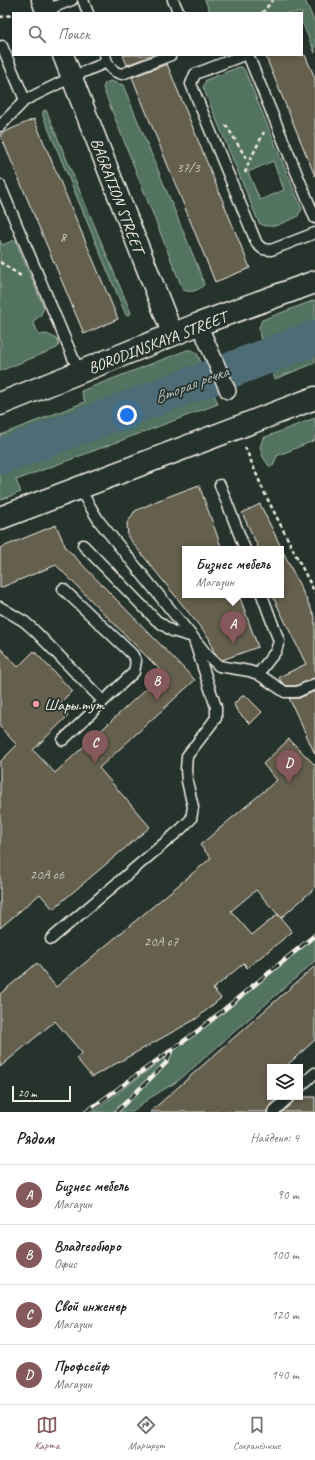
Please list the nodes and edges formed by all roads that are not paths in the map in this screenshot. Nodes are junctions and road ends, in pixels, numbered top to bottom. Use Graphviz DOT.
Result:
graph roads {
  1 [pos="72,0"];
  2 [pos="83,0"];
  3 [pos="174,0"];
  4 [pos="45,8"];
  5 [pos="88,12"];
  6 [pos="179,12"];
  7 [pos="2,46"];
  8 [pos="63,56"];
  9 [pos="168,56"];
  10 [pos="241,56"];
  11 [pos="248,56"];
  12 [pos="106,58"];
  13 [pos="72,77"];
  14 [pos="25,100"];
  15 [pos="0,126"];
  16 [pos="0,184"];
  17 [pos="315,218"];
  18 [pos="315,233"];
  19 [pos="315,282"];
  20 [pos="200,324"];
  21 [pos="173,335"];
  22 [pos="79,372"];
  23 [pos="228,391"];
  24 [pos="315,398"];
  25 [pos="0,404"];
  26 [pos="220,485"];
  27 [pos="79,488"];
  28 [pos="0,518"];
  29 [pos="83,545"];
  30 [pos="244,546"];
  31 [pos="63,589"];
  32 [pos="263,598"];
  33 [pos="0,607"];
  34 [pos="193,637"];
  35 [pos="258,674"];
  36 [pos="315,684"];
  37 [pos="103,702"];
  38 [pos="63,740"];
  39 [pos="50,939"];
  40 [pos="315,1073"];
  41 [pos="303,1084"];
  42 [pos="286,1100"];
  43 [pos="273,1112"];
  1 -- 4 [label="lane"];
  2 -- 5 [label="lane"];
  3 -- 6 [label="lane"];
  7 -- 14 [label="lane"];
  8 -- 13 [label="street, BAGRATION STREET"];
  9 -- 12 [label="lane"];
  10 -- 18 [label="lane"];
  11 -- 17 [label="lane"];
  12 -- 13 [label="lane"];
  13 -- 14 [label="lane"];
  13 -- 21 [label="street, BAGRATION STREET"];
  14 -- 15 [label="lane"];
  16 -- 22 [label="lane"];
  19 -- 20 [label="main road, BORODINSKAYA STREET"];
  20 -- 21 [label="main road, BORODINSKAYA STREET"];
  20 -- 23 [label="street"];
  21 -- 22 [label="main road, BORODINSKAYA STREET"];
  22 -- 25 [label="main road, BORODINSKAYA STREET"];
  24 -- 27 [label="main road"];
  26 -- 30 [label="lane"];
  27 -- 28 [label="main road"];
  27 -- 34 [label="lane"];
  29 -- 34 [label="lane"];
  31 -- 37 [label="lane"];
  32 -- 35 [label="lane"];
  33 -- 37 [label="lane"];
  34 -- 35 [label="lane"];
  34 -- 39 [label="lane"];
  35 -- 36 [label="lane"];
  37 -- 38 [label="lane"];
  40 -- 41 [label="lane"];
  42 -- 43 [label="lane"];
}
